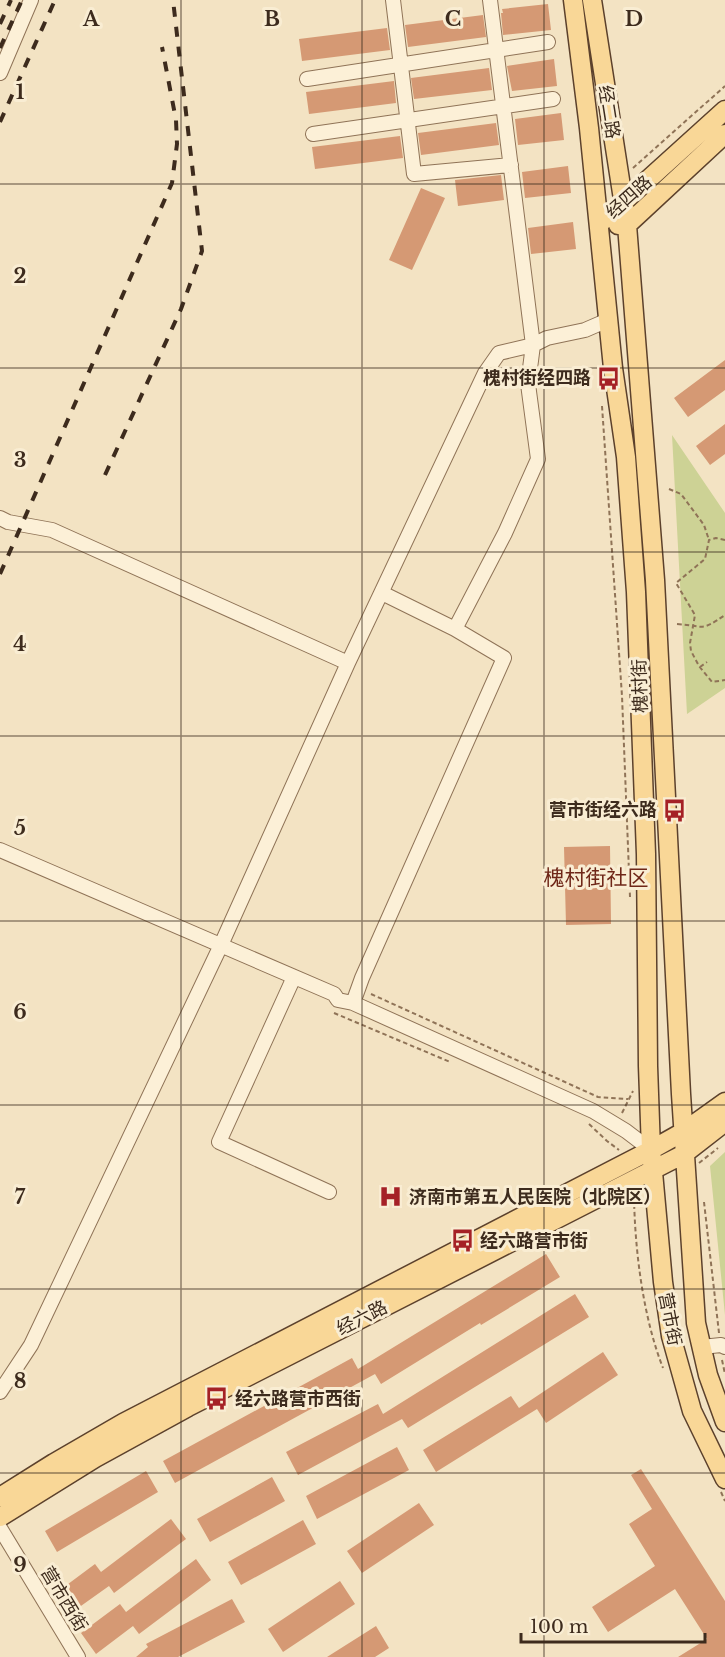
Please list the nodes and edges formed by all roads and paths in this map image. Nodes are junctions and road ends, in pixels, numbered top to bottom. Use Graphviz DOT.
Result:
graph roads {
  1 [pos="31,0"];
  2 [pos="393,0"];
  3 [pos="490,0"];
  4 [pos="573,0"];
  5 [pos="592,0"];
  6 [pos="548,42"];
  7 [pos="496,50"];
  8 [pos="401,64"];
  9 [pos="0,73"];
  10 [pos="307,79"];
  11 [pos="725,86"];
  12 [pos="553,99"];
  13 [pos="504,107"];
  14 [pos="725,110"];
  15 [pos="408,120"];
  16 [pos="313,134"];
  17 [pos="725,134"];
  18 [pos="511,165"];
  19 [pos="620,181"];
  20 [pos="624,202"];
  21 [pos="598,225"];
  22 [pos="627,225"];
  23 [pos="608,320"];
  24 [pos="533,345"];
  25 [pos="602,400"];
  26 [pos="669,489"];
  27 [pos="0,518"];
  28 [pos="709,540"];
  29 [pos="725,540"];
  30 [pos="382,593"];
  31 [pos="725,615"];
  32 [pos="677,624"];
  33 [pos="692,626"];
  34 [pos="455,629"];
  35 [pos="707,662"];
  36 [pos="348,663"];
  37 [pos="700,667"];
  38 [pos="725,680"];
  39 [pos="0,850"];
  40 [pos="630,897"];
  41 [pos="221,945"];
  42 [pos="294,977"];
  43 [pos="359,988"];
  44 [pos="353,1003"];
  45 [pos="333,1013"];
  46 [pos="454,1064"];
  47 [pos="642,1091"];
  48 [pos="629,1099"];
  49 [pos="725,1102"];
  50 [pos="725,1122"];
  51 [pos="589,1124"];
  52 [pos="616,1125"];
  53 [pos="683,1132"];
  54 [pos="651,1150"];
  55 [pos="684,1154"];
  56 [pos="621,1157"];
  57 [pos="653,1171"];
  58 [pos="634,1180"];
  59 [pos="329,1192"];
  60 [pos="702,1347"];
  61 [pos="725,1347"];
  62 [pos="666,1376"];
  63 [pos="0,1392"];
  64 [pos="725,1422"];
  65 [pos="722,1485"];
  66 [pos="0,1497"];
  67 [pos="725,1501"];
  68 [pos="0,1517"];
  69 [pos="0,1528"];
  70 [pos="78,1657"];
  1 -- 9 [label="street"];
  2 -- 8 [label="street"];
  3 -- 7 [label="street"];
  4 -- 21 [label="main road, 经二路"];
  5 -- 19 [label="main road, 经二路"];
  6 -- 7 [label="street"];
  7 -- 8 [label="street"];
  7 -- 13 [label="street"];
  8 -- 10 [label="street"];
  8 -- 15 [label="street"];
  11 -- 19 [label="path"];
  12 -- 13 [label="street"];
  13 -- 15 [label="street"];
  13 -- 18 [label="street"];
  14 -- 20 [label="main road, 经四路"];
  15 -- 16 [label="street"];
  15 -- 18 [label="street"];
  17 -- 22 [label="main road, 经四路"];
  18 -- 24 [label="street"];
  19 -- 20 [label="main road, 经二路"];
  20 -- 21 [label="main road, 经四路"];
  20 -- 22 [label="main road, 经二路"];
  21 -- 22 [label="main road, 经四路"];
  21 -- 23 [label="main road, 槐村街"];
  22 -- 53 [label="main road, 槐村街"];
  23 -- 24 [label="street"];
  23 -- 47 [label="main road, 槐村街"];
  24 -- 30 [label="street"];
  24 -- 34 [label="street"];
  25 -- 40 [label="path"];
  26 -- 28 [label="path"];
  27 -- 36 [label="street"];
  28 -- 29 [label="path"];
  28 -- 33 [label="path"];
  30 -- 34 [label="street"];
  30 -- 36 [label="street"];
  31 -- 33 [label="path"];
  32 -- 33 [label="path"];
  33 -- 37 [label="path"];
  34 -- 43 [label="street"];
  35 -- 37 [label="path"];
  36 -- 41 [label="street"];
  37 -- 38 [label="path"];
  39 -- 41 [label="street"];
  41 -- 42 [label="street"];
  41 -- 63 [label="street"];
  42 -- 44 [label="street"];
  42 -- 59 [label="street"];
  43 -- 44 [label="street"];
  43 -- 48 [label="path"];
  44 -- 52 [label="street"];
  45 -- 46 [label="path"];
  47 -- 48 [label="path"];
  47 -- 48 [label="path"];
  47 -- 54 [label="main road, 槐村街"];
  48 -- 52 [label="path"];
  49 -- 53 [label="main road, 经六路"];
  50 -- 55 [label="main road, 经六路"];
  51 -- 56 [label="path"];
  52 -- 54 [label="street"];
  52 -- 56 [label="path"];
  53 -- 54 [label="main road, 经六路"];
  53 -- 55 [label="main road, 营市街"];
  54 -- 56 [label="main road, 经六路"];
  54 -- 57 [label="main road, 营市街"];
  55 -- 57 [label="main road, 经六路"];
  55 -- 60 [label="main road, 营市街"];
  56 -- 66 [label="main road, 经六路"];
  57 -- 58 [label="main road, 经六路"];
  57 -- 65 [label="main road, 营市街"];
  58 -- 62 [label="path"];
  58 -- 68 [label="main road, 经六路"];
  60 -- 61 [label="street"];
  60 -- 64 [label="main road, 营市街"];
  65 -- 67 [label="path"];
  69 -- 70 [label="street, 营市西街"];
}
